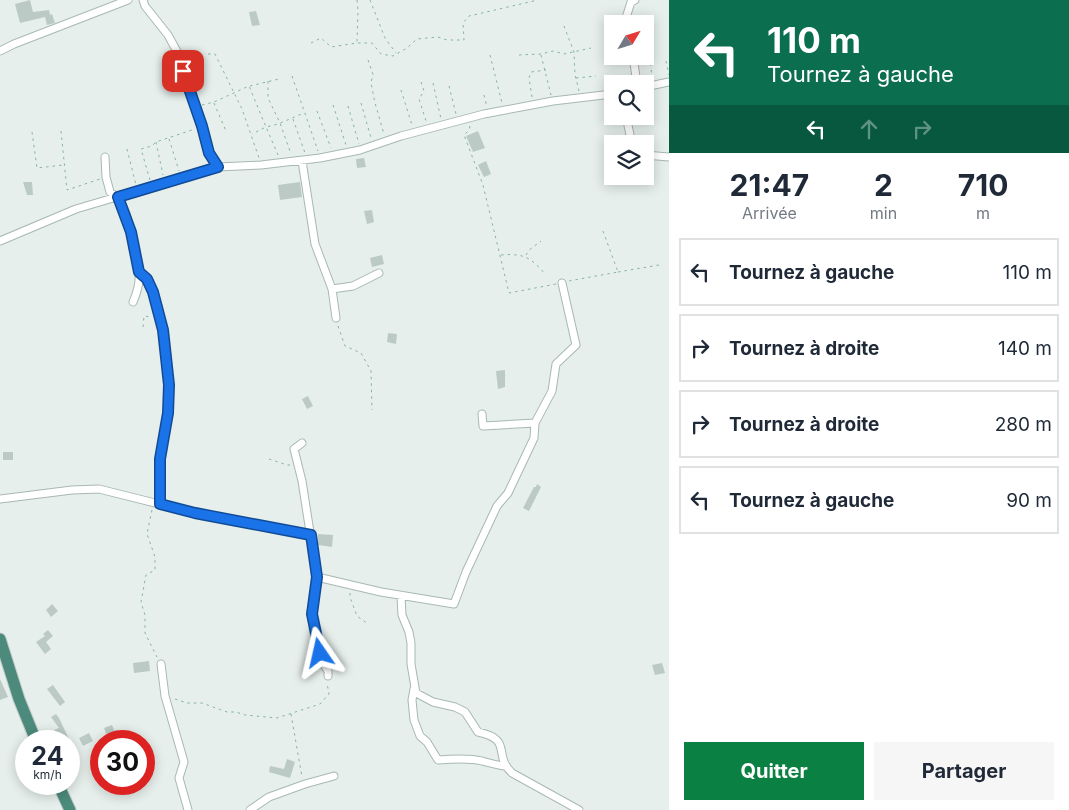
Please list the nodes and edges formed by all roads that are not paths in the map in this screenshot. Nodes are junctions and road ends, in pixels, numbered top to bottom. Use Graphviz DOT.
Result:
graph roads {
  1 [pos="128,0"];
  2 [pos="144,0"];
  3 [pos="632,1"];
  4 [pos="627,15"];
  5 [pos="0,51"];
  6 [pos="669,82"];
  7 [pos="654,86"];
  8 [pos="604,95"];
  9 [pos="654,156"];
  10 [pos="105,157"];
  11 [pos="669,157"];
  12 [pos="305,161"];
  13 [pos="218,167"];
  14 [pos="118,197"];
  15 [pos="0,242"];
  16 [pos="139,272"];
  17 [pos="378,273"];
  18 [pos="562,283"];
  19 [pos="332,289"];
  20 [pos="133,302"];
  21 [pos="336,318"];
  22 [pos="482,414"];
  23 [pos="535,422"];
  24 [pos="302,443"];
  25 [pos="0,499"];
  26 [pos="157,503"];
  27 [pos="311,535"];
  28 [pos="317,577"];
  29 [pos="401,596"];
  30 [pos="1,643"];
  31 [pos="161,664"];
  32 [pos="328,676"];
  33 [pos="414,690"];
  34 [pos="31,730"];
  35 [pos="505,766"];
  36 [pos="334,776"];
  37 [pos="63,795"];
  38 [pos="70,810"];
  39 [pos="188,810"];
  40 [pos="250,810"];
  41 [pos="579,810"];
  1 -- 5 [label="street"];
  2 -- 13 [label="street"];
  3 -- 4 [label="street"];
  6 -- 7 [label="street"];
  8 -- 12 [label="street"];
  9 -- 11 [label="street"];
  10 -- 14 [label="street"];
  12 -- 13 [label="street"];
  12 -- 19 [label="street"];
  13 -- 14 [label="street"];
  14 -- 15 [label="street"];
  14 -- 16 [label="street"];
  16 -- 20 [label="street"];
  16 -- 26 [label="street"];
  17 -- 19 [label="street"];
  18 -- 23 [label="street"];
  19 -- 21 [label="street"];
  22 -- 23 [label="street"];
  23 -- 29 [label="street"];
  24 -- 27 [label="street"];
  25 -- 26 [label="street"];
  26 -- 27 [label="street"];
  27 -- 28 [label="street"];
  28 -- 29 [label="street"];
  28 -- 32 [label="street"];
  29 -- 33 [label="street"];
  30 -- 34 [label="highway"];
  31 -- 39 [label="street"];
  33 -- 35 [label="street"];
  33 -- 35 [label="street"];
  35 -- 41 [label="street"];
  36 -- 40 [label="street"];
  37 -- 38 [label="highway"];
}
